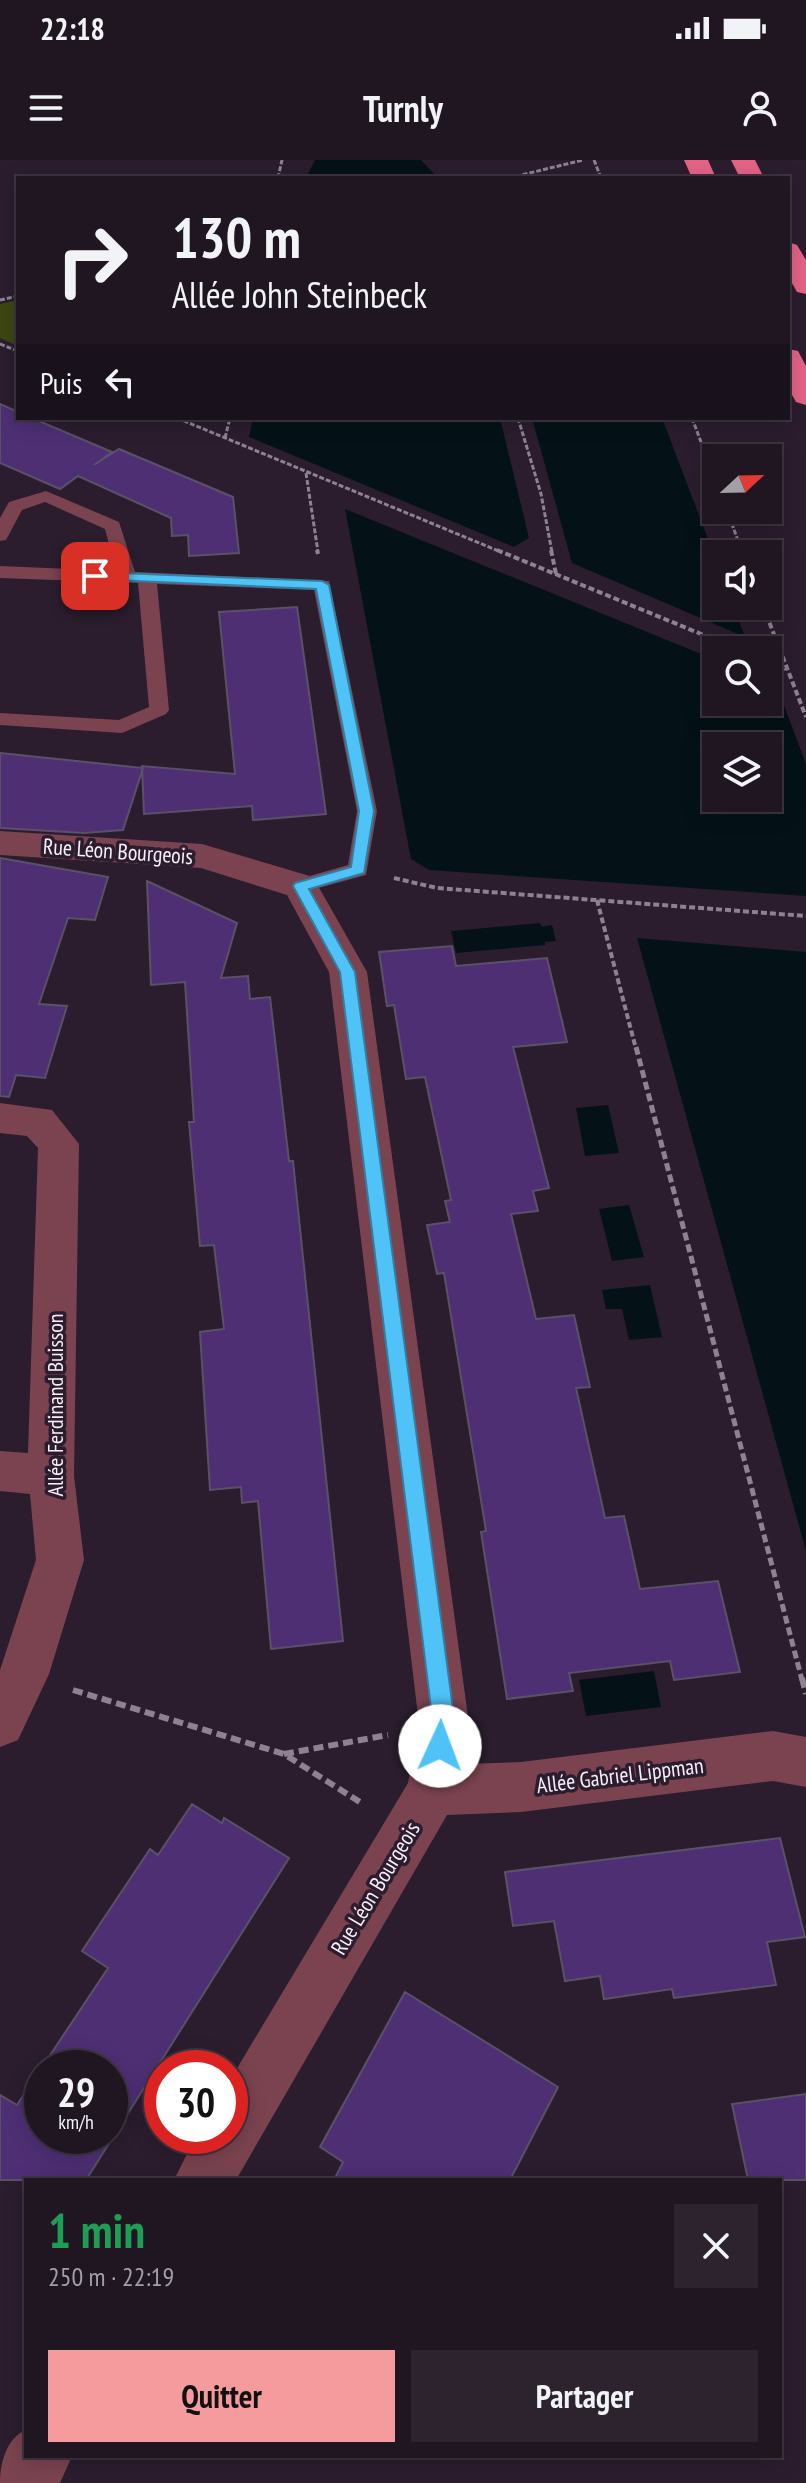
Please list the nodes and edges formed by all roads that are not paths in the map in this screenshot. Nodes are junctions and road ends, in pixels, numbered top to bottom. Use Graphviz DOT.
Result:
graph roads {
  1 [pos="790,254"];
  2 [pos="806,286"];
  3 [pos="790,361"];
  4 [pos="806,396"];
  5 [pos="0,536"];
  6 [pos="0,572"];
  7 [pos="137,578"];
  8 [pos="0,719"];
  9 [pos="0,843"];
  10 [pos="300,886"];
  11 [pos="0,1118"];
  12 [pos="0,1471"];
  13 [pos="51,1476"];
  14 [pos="0,1723"];
  15 [pos="806,1762"];
  16 [pos="420,1812"];
  17 [pos="248,2104"];
  18 [pos="219,2154"];
  19 [pos="204,2178"];
  20 [pos="39,2458"];
  21 [pos="24,2483"];
  1 -- 2 [label="highway"];
  3 -- 4 [label="highway"];
  5 -- 7 [label="lane"];
  6 -- 7 [label="lane"];
  7 -- 8 [label="lane"];
  7 -- 10 [label="lane"];
  9 -- 10 [label="street, Rue Léon Bourgeois"];
  10 -- 16 [label="street, Rue Léon Bourgeois"];
  11 -- 13 [label="street, Allée Ferdinand Buisson"];
  12 -- 13 [label="street"];
  13 -- 14 [label="street, Allée Ferdinand Buisson"];
  15 -- 16 [label="street, Allée Gabriel Lippman"];
  16 -- 17 [label="street, Rue Léon Bourgeois"];
  18 -- 19 [label="street, Rue Léon Bourgeois"];
  20 -- 21 [label="street"];
}
